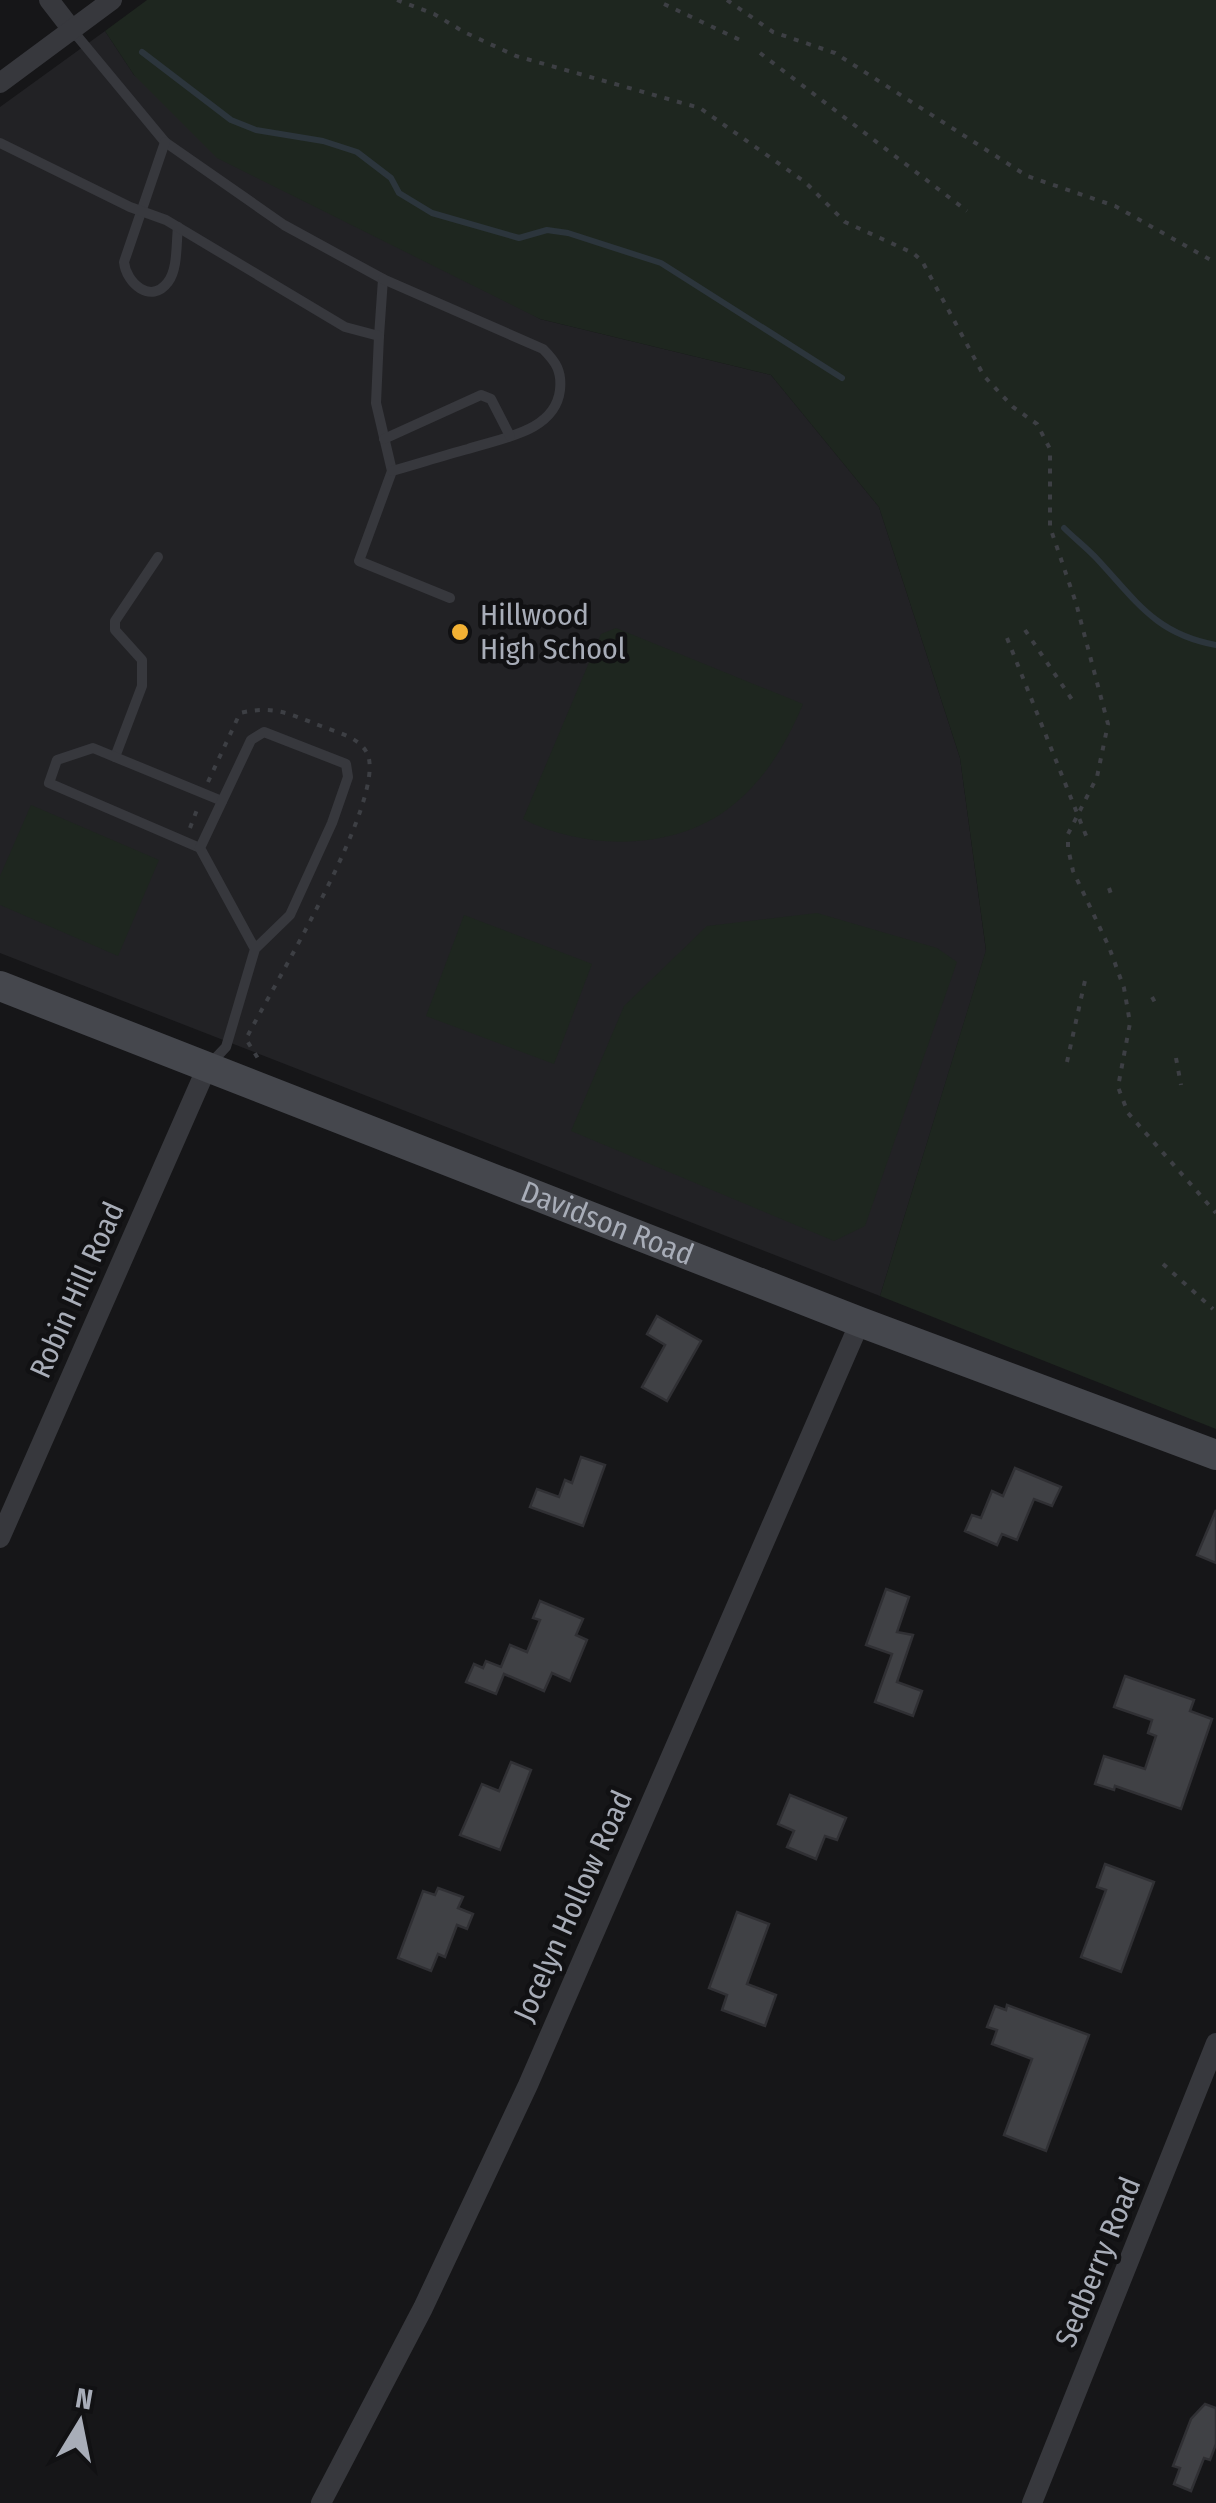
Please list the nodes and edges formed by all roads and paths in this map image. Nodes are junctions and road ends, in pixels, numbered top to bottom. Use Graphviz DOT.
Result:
graph roads {
  1 [pos="49,0"];
  2 [pos="112,0"];
  3 [pos="397,0"];
  4 [pos="727,0"];
  5 [pos="664,4"];
  6 [pos="72,30"];
  7 [pos="740,40"];
  8 [pos="760,52"];
  9 [pos="0,83"];
  10 [pos="0,142"];
  11 [pos="165,142"];
  12 [pos="141,211"];
  13 [pos="967,211"];
  14 [pos="178,227"];
  15 [pos="1216,263"];
  16 [pos="384,279"];
  17 [pos="378,336"];
  18 [pos="510,436"];
  19 [pos="384,439"];
  20 [pos="392,472"];
  21 [pos="158,558"];
  22 [pos="450,598"];
  23 [pos="1025,630"];
  24 [pos="1007,638"];
  25 [pos="1074,701"];
  26 [pos="115,757"];
  27 [pos="208,783"];
  28 [pos="222,801"];
  29 [pos="200,802"];
  30 [pos="1078,814"];
  31 [pos="190,828"];
  32 [pos="1088,838"];
  33 [pos="200,848"];
  34 [pos="1109,888"];
  35 [pos="1112,896"];
  36 [pos="255,949"];
  37 [pos="1086,976"];
  38 [pos="0,986"];
  39 [pos="1152,997"];
  40 [pos="1157,1006"];
  41 [pos="1176,1058"];
  42 [pos="259,1060"];
  43 [pos="1067,1062"];
  44 [pos="208,1066"];
  45 [pos="1181,1085"];
  46 [pos="1216,1214"];
  47 [pos="1163,1264"];
  48 [pos="1213,1309"];
  49 [pos="860,1322"];
  50 [pos="1216,1455"];
  51 [pos="0,1538"];
  52 [pos="1216,2043"];
  53 [pos="321,2503"];
  54 [pos="1032,2503"];
  1 -- 6 [label="street"];
  2 -- 6 [label="street"];
  3 -- 30 [label="path"];
  4 -- 15 [label="path"];
  5 -- 7 [label="path"];
  6 -- 9 [label="street"];
  6 -- 11 [label="lane"];
  8 -- 13 [label="path"];
  10 -- 12 [label="lane"];
  11 -- 12 [label="lane"];
  11 -- 16 [label="lane"];
  12 -- 14 [label="lane"];
  12 -- 14 [label="lane"];
  14 -- 17 [label="lane"];
  16 -- 17 [label="lane"];
  16 -- 18 [label="lane"];
  17 -- 19 [label="lane"];
  18 -- 19 [label="lane"];
  18 -- 20 [label="lane"];
  19 -- 20 [label="lane"];
  20 -- 22 [label="lane"];
  21 -- 26 [label="lane"];
  23 -- 25 [label="path"];
  24 -- 30 [label="path"];
  26 -- 28 [label="lane"];
  26 -- 33 [label="lane"];
  27 -- 42 [label="path"];
  28 -- 33 [label="lane"];
  28 -- 36 [label="lane"];
  29 -- 31 [label="path"];
  30 -- 32 [label="path"];
  30 -- 46 [label="path"];
  33 -- 36 [label="lane"];
  34 -- 35 [label="path"];
  36 -- 44 [label="lane"];
  37 -- 43 [label="path"];
  38 -- 44 [label="street, Davidson Road"];
  39 -- 40 [label="path"];
  41 -- 45 [label="path"];
  44 -- 49 [label="street, Davidson Road"];
  44 -- 51 [label="street, Robin Hill Road"];
  47 -- 48 [label="path"];
  49 -- 50 [label="street, Davidson Road"];
  49 -- 53 [label="street, Jocelyn Hollow Road"];
  52 -- 54 [label="street, Sedberry Road"];
}
